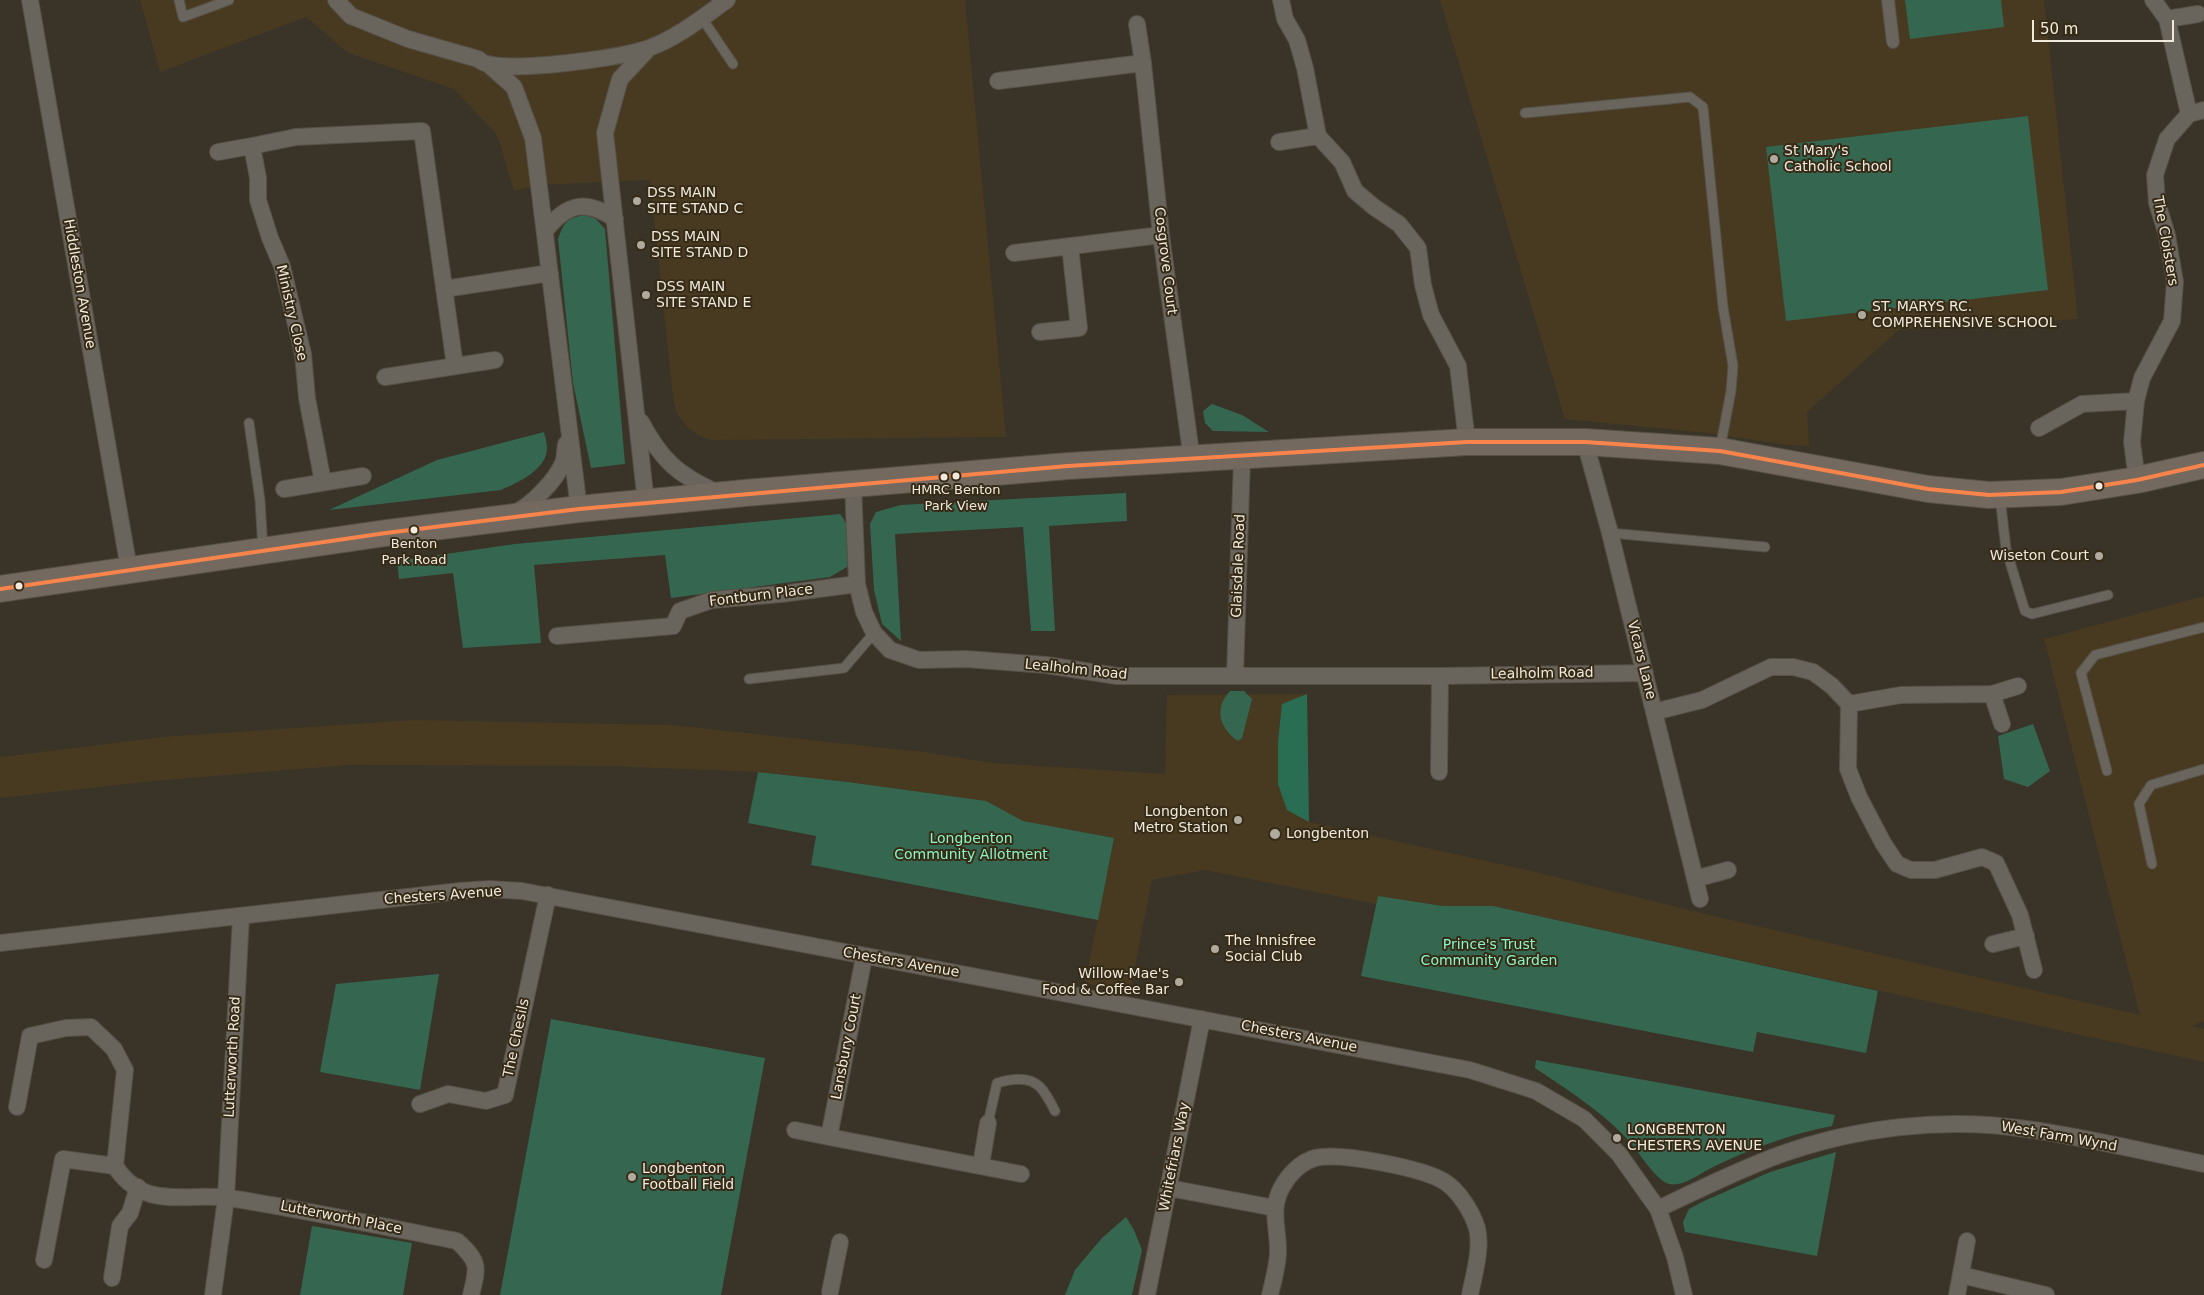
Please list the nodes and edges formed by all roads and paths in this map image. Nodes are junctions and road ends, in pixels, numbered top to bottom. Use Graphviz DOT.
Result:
graph roads {
  1 [pos="30,0"];
  2 [pos="178,0"];
  3 [pos="229,0"];
  4 [pos="336,0"];
  5 [pos="727,0"];
  6 [pos="1281,0"];
  7 [pos="1888,0"];
  8 [pos="2153,0"];
  9 [pos="2198,14"];
  10 [pos="702,18"];
  11 [pos="2167,19"];
  12 [pos="1136,24"];
  13 [pos="1893,42"];
  14 [pos="648,48"];
  15 [pos="1143,63"];
  16 [pos="488,64"];
  17 [pos="733,64"];
  18 [pos="998,81"];
  19 [pos="2197,112"];
  20 [pos="1525,113"];
  21 [pos="1318,136"];
  22 [pos="1279,142"];
  23 [pos="252,146"];
  24 [pos="218,152"];
  25 [pos="616,219"];
  26 [pos="545,231"];
  27 [pos="1161,235"];
  28 [pos="1070,246"];
  29 [pos="1014,252"];
  30 [pos="550,273"];
  31 [pos="444,289"];
  32 [pos="1040,332"];
  33 [pos="494,360"];
  34 [pos="455,366"];
  35 [pos="384,377"];
  36 [pos="2136,401"];
  37 [pos="638,416"];
  38 [pos="249,423"];
  39 [pos="569,425"];
  40 [pos="2040,428"];
  41 [pos="1468,442"];
  42 [pos="1585,442"];
  43 [pos="1720,451"];
  44 [pos="1242,457"];
  45 [pos="1192,460"];
  46 [pos="2204,465"];
  47 [pos="364,476"];
  48 [pos="2137,480"];
  49 [pos="323,482"];
  50 [pos="853,484"];
  51 [pos="284,489"];
  52 [pos="2000,494"];
  53 [pos="723,495"];
  54 [pos="646,503"];
  55 [pos="579,509"];
  56 [pos="501,519"];
  57 [pos="1610,533"];
  58 [pos="1765,547"];
  59 [pos="263,551"];
  60 [pos="129,569"];
  61 [pos="857,584"];
  62 [pos="0,588"];
  63 [pos="2108,595"];
  64 [pos="2204,627"];
  65 [pos="874,633"];
  66 [pos="557,636"];
  67 [pos="1645,672"];
  68 [pos="1235,676"];
  69 [pos="1440,676"];
  70 [pos="749,680"];
  71 [pos="2018,686"];
  72 [pos="1992,694"];
  73 [pos="1849,704"];
  74 [pos="1654,712"];
  75 [pos="2002,724"];
  76 [pos="2204,769"];
  77 [pos="2108,770"];
  78 [pos="1439,772"];
  79 [pos="2152,864"];
  80 [pos="1728,870"];
  81 [pos="1695,879"];
  82 [pos="548,895"];
  83 [pos="1700,899"];
  84 [pos="241,916"];
  85 [pos="2026,936"];
  86 [pos="0,943"];
  87 [pos="1993,944"];
  88 [pos="864,957"];
  89 [pos="2034,970"];
  90 [pos="1202,1019"];
  91 [pos="420,1104"];
  92 [pos="17,1107"];
  93 [pos="1055,1111"];
  94 [pos="988,1124"];
  95 [pos="795,1130"];
  96 [pos="829,1137"];
  97 [pos="2204,1164"];
  98 [pos="981,1165"];
  99 [pos="115,1166"];
  100 [pos="1021,1174"];
  101 [pos="138,1187"];
  102 [pos="1169,1188"];
  103 [pos="226,1198"];
  104 [pos="1274,1208"];
  105 [pos="1658,1209"];
  106 [pos="1967,1241"];
  107 [pos="840,1242"];
  108 [pos="44,1260"];
  109 [pos="1961,1275"];
  110 [pos="112,1278"];
  111 [pos="835,1294"];
  112 [pos="213,1295"];
  113 [pos="471,1295"];
  114 [pos="1147,1295"];
  115 [pos="1270,1295"];
  116 [pos="1470,1295"];
  117 [pos="1684,1295"];
  118 [pos="1957,1295"];
  119 [pos="2046,1295"];
  1 -- 60 [label="street, Hiddleston Avenue"];
  2 -- 3 [label="lane"];
  4 -- 16 [label="street"];
  5 -- 10 [label="street"];
  6 -- 21 [label="street"];
  7 -- 13 [label="street"];
  8 -- 11 [label="street, The Cloisters"];
  9 -- 11 [label="street"];
  10 -- 14 [label="street"];
  10 -- 17 [label="lane"];
  11 -- 19 [label="street, The Cloisters"];
  12 -- 15 [label="street, Cosgrove Court"];
  14 -- 16 [label="street"];
  14 -- 25 [label="street"];
  15 -- 18 [label="street"];
  15 -- 27 [label="street, Cosgrove Court"];
  16 -- 26 [label="street"];
  19 -- 36 [label="street, The Cloisters"];
  20 -- 43 [label="lane"];
  21 -- 22 [label="street"];
  21 -- 41 [label="street"];
  23 -- 24 [label="street"];
  23 -- 31 [label="street"];
  23 -- 49 [label="street, Ministry Close"];
  25 -- 26 [label="street"];
  25 -- 37 [label="street"];
  26 -- 30 [label="street"];
  27 -- 28 [label="street"];
  27 -- 45 [label="street, Cosgrove Court"];
  28 -- 29 [label="street"];
  28 -- 32 [label="street"];
  30 -- 31 [label="street"];
  30 -- 39 [label="street"];
  31 -- 34 [label="street"];
  33 -- 34 [label="street"];
  34 -- 35 [label="street"];
  36 -- 40 [label="street"];
  36 -- 48 [label="street, The Cloisters"];
  37 -- 53 [label="street"];
  37 -- 54 [label="street"];
  38 -- 59 [label="lane"];
  39 -- 55 [label="street"];
  39 -- 56 [label="street"];
  41 -- 42 [label="main road"];
  41 -- 44 [label="main road"];
  42 -- 43 [label="main road"];
  42 -- 57 [label="street, Vicars Lane"];
  43 -- 52 [label="main road"];
  44 -- 45 [label="main road"];
  44 -- 68 [label="street, Glaisdale Road"];
  45 -- 50 [label="main road"];
  46 -- 48 [label="main road"];
  47 -- 49 [label="street"];
  48 -- 52 [label="main road"];
  49 -- 51 [label="street"];
  50 -- 53 [label="main road"];
  50 -- 61 [label="street, Lealholm Road"];
  52 -- 63 [label="lane"];
  53 -- 54 [label="main road"];
  54 -- 55 [label="main road"];
  55 -- 56 [label="main road"];
  56 -- 59 [label="main road"];
  57 -- 58 [label="lane"];
  57 -- 67 [label="street, Vicars Lane"];
  59 -- 60 [label="main road"];
  60 -- 62 [label="main road"];
  61 -- 65 [label="street, Lealholm Road"];
  61 -- 66 [label="street, Fontburn Place"];
  64 -- 77 [label="lane"];
  65 -- 68 [label="street, Lealholm Road"];
  65 -- 70 [label="lane"];
  67 -- 69 [label="street, Lealholm Road"];
  67 -- 74 [label="street, Vicars Lane"];
  68 -- 69 [label="street, Lealholm Road"];
  69 -- 78 [label="street"];
  71 -- 72 [label="street"];
  72 -- 73 [label="street"];
  72 -- 75 [label="street"];
  73 -- 74 [label="street"];
  73 -- 85 [label="street"];
  74 -- 81 [label="street, Vicars Lane"];
  76 -- 79 [label="lane"];
  80 -- 81 [label="street"];
  81 -- 83 [label="street, Vicars Lane"];
  82 -- 84 [label="street, Chesters Avenue"];
  82 -- 88 [label="street, Chesters Avenue"];
  82 -- 91 [label="street, The Chesils"];
  84 -- 86 [label="street, Chesters Avenue"];
  84 -- 103 [label="street, Lutterworth Road"];
  85 -- 87 [label="street"];
  85 -- 89 [label="street"];
  88 -- 90 [label="street, Chesters Avenue"];
  88 -- 96 [label="street, Lansbury Court"];
  90 -- 102 [label="street, Whitefriars Way"];
  90 -- 105 [label="street, Chesters Avenue"];
  92 -- 99 [label="street"];
  93 -- 94 [label="lane"];
  94 -- 98 [label="street"];
  95 -- 96 [label="street"];
  96 -- 98 [label="street"];
  97 -- 105 [label="street, West Farm Wynd"];
  98 -- 100 [label="street"];
  99 -- 101 [label="street"];
  99 -- 108 [label="street"];
  101 -- 103 [label="street"];
  101 -- 110 [label="street"];
  102 -- 104 [label="street"];
  102 -- 114 [label="street, Whitefriars Way"];
  103 -- 112 [label="street, Lutterworth Road"];
  103 -- 113 [label="street, Lutterworth Place"];
  104 -- 115 [label="street"];
  104 -- 116 [label="street"];
  105 -- 117 [label="street, Chesters Avenue"];
  106 -- 109 [label="street"];
  107 -- 111 [label="street"];
  109 -- 118 [label="street"];
  109 -- 119 [label="street"];
}
